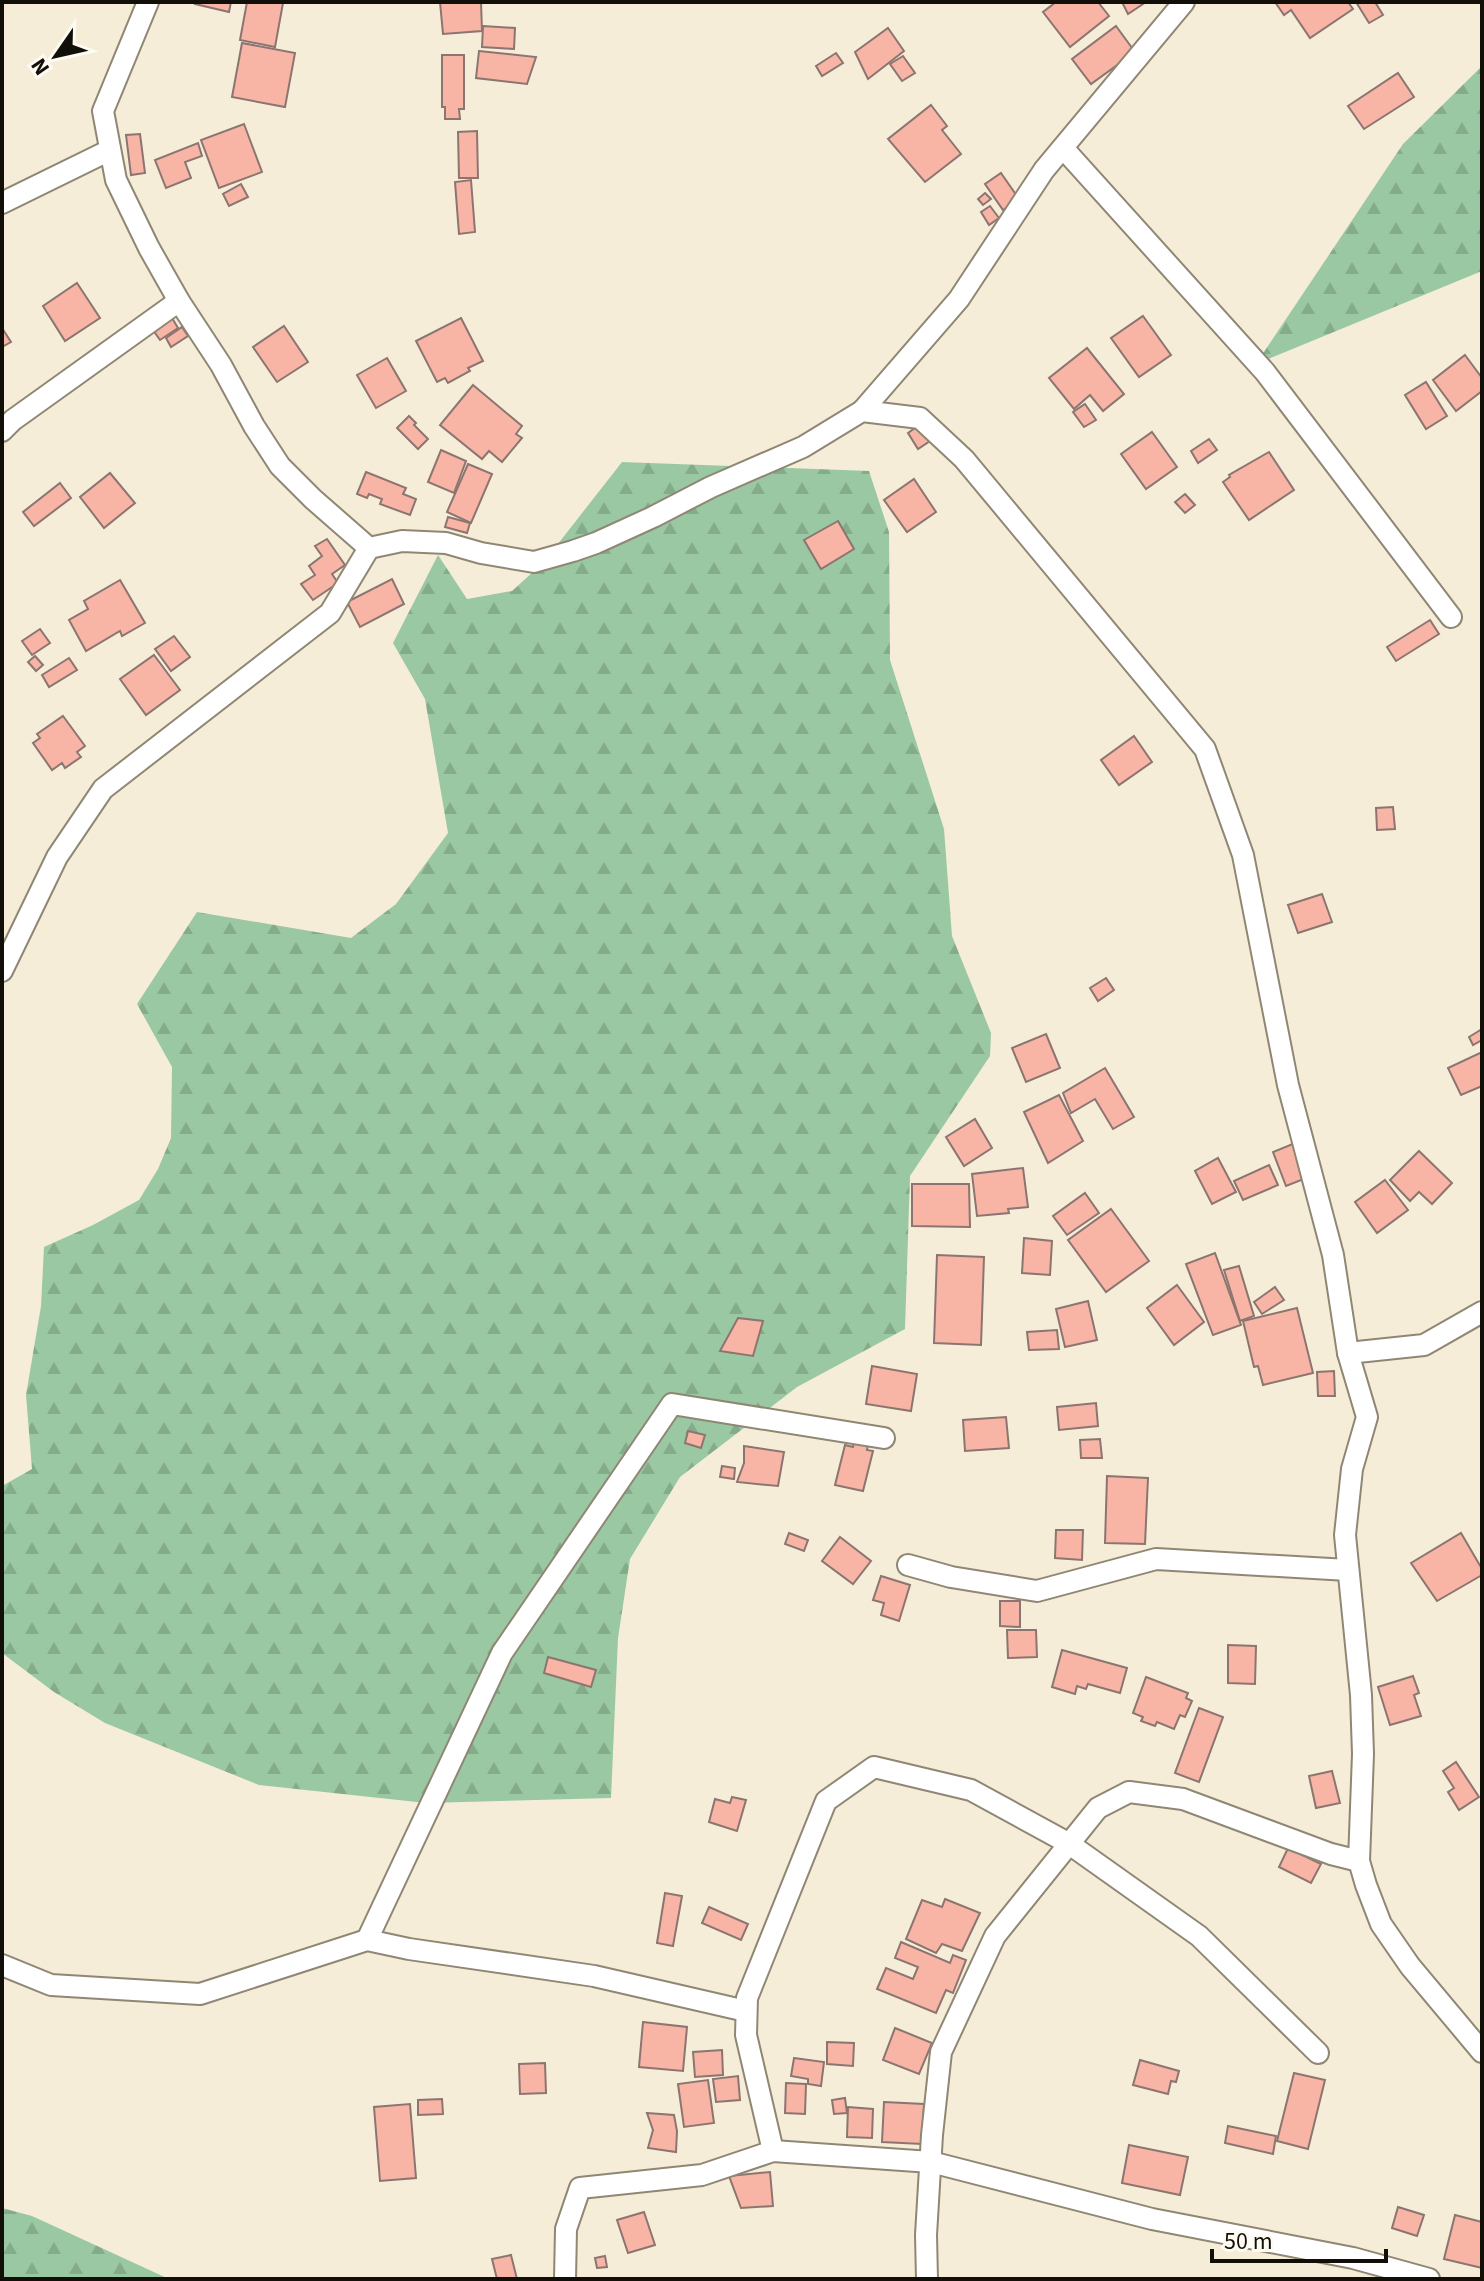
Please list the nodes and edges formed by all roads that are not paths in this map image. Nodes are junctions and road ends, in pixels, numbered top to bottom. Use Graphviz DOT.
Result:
graph roads {
  1 [pos="148,2"];
  2 [pos="1184,2"];
  3 [pos="1063,148"];
  4 [pos="110,150"];
  5 [pos="2,203"];
  6 [pos="179,301"];
  7 [pos="862,411"];
  8 [pos="2,431"];
  9 [pos="369,548"];
  10 [pos="1451,617"];
  11 [pos="2,971"];
  12 [pos="1479,1319"];
  13 [pos="1348,1353"];
  14 [pos="884,1438"];
  15 [pos="908,1565"];
  16 [pos="1348,1570"];
  17 [pos="1068,1843"];
  18 [pos="1359,1861"];
  19 [pos="367,1940"];
  20 [pos="2,1965"];
  21 [pos="746,2011"];
  22 [pos="1482,2052"];
  23 [pos="1318,2053"];
  24 [pos="773,2151"];
  25 [pos="931,2162"];
  26 [pos="565,2279"];
  27 [pos="927,2279"];
  28 [pos="1429,2279"];
  1 -- 4 [label="street"];
  2 -- 3 [label="street"];
  3 -- 7 [label="street"];
  3 -- 10 [label="street"];
  4 -- 5 [label="street"];
  4 -- 6 [label="street"];
  6 -- 8 [label="street"];
  6 -- 9 [label="street"];
  7 -- 9 [label="street"];
  7 -- 13 [label="street"];
  9 -- 11 [label="street"];
  12 -- 13 [label="street"];
  13 -- 16 [label="street"];
  14 -- 19 [label="street"];
  15 -- 16 [label="street"];
  16 -- 18 [label="street"];
  17 -- 18 [label="street"];
  17 -- 21 [label="street"];
  17 -- 23 [label="street"];
  17 -- 25 [label="street"];
  18 -- 22 [label="street"];
  19 -- 20 [label="street"];
  19 -- 21 [label="street"];
  21 -- 24 [label="street"];
  24 -- 25 [label="street"];
  24 -- 26 [label="street"];
  25 -- 27 [label="street"];
  25 -- 28 [label="street"];
}
